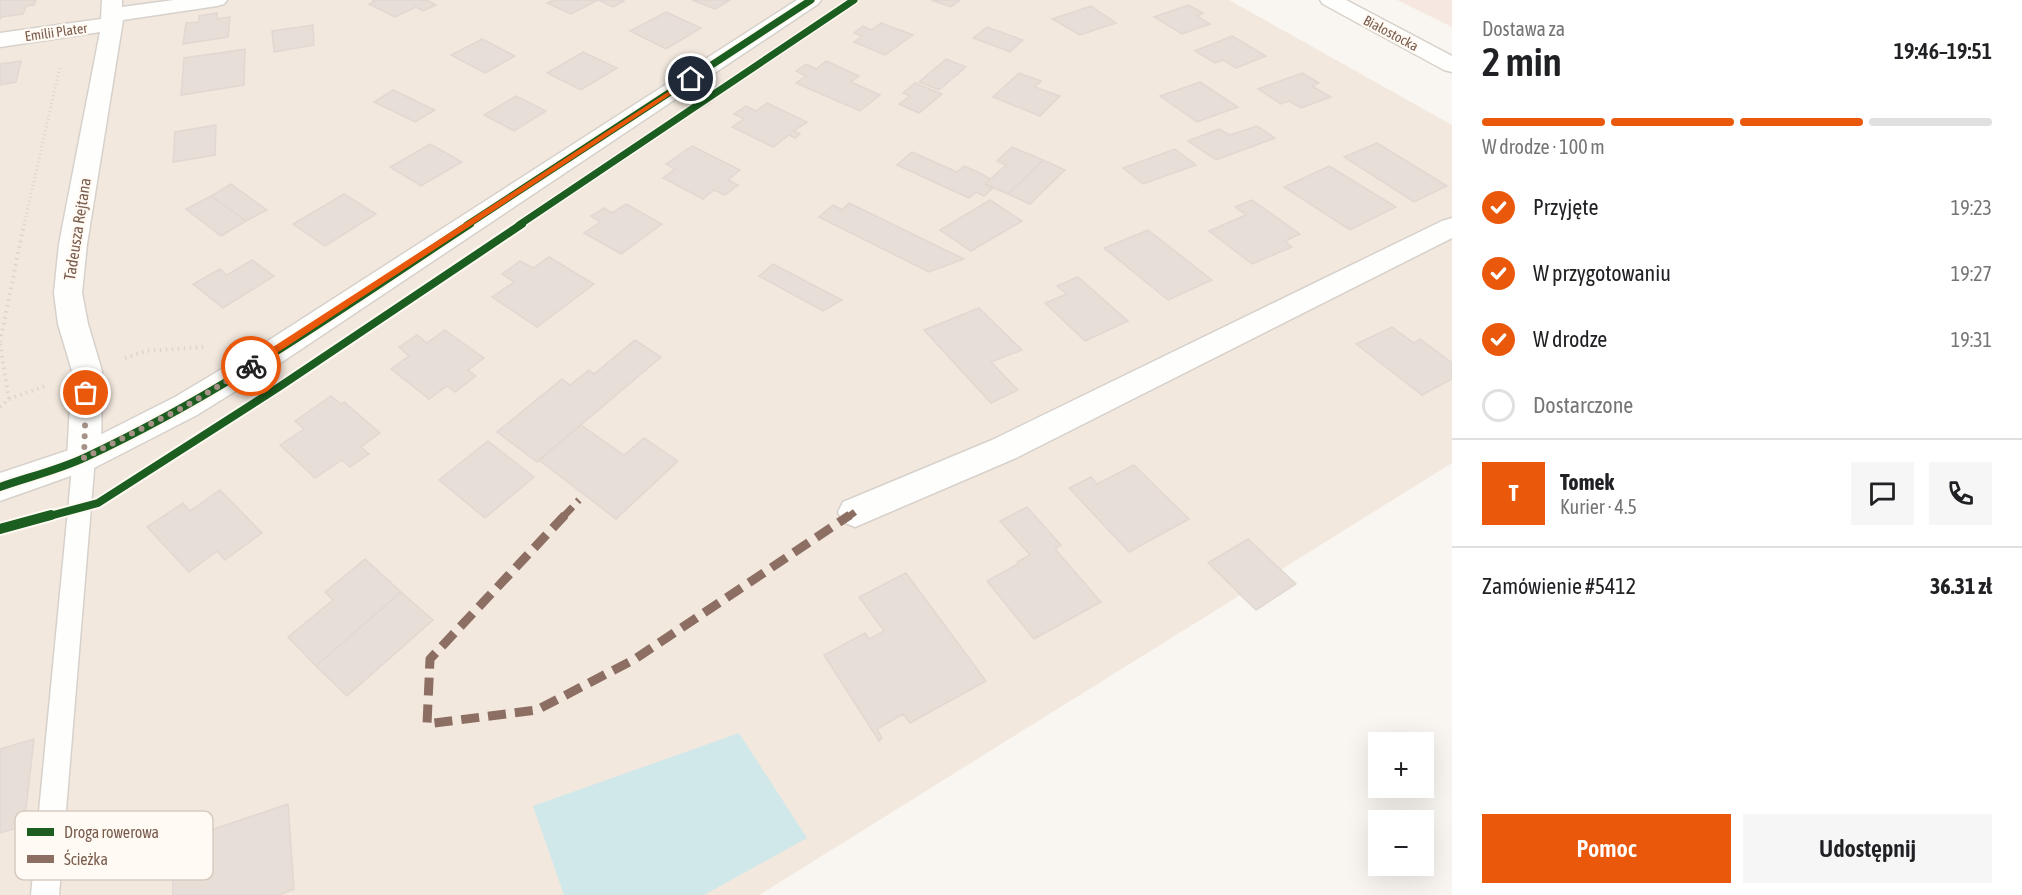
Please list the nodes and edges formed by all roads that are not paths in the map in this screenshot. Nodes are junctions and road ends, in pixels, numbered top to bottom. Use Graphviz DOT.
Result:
graph roads {
  1 [pos="217,0"];
  2 [pos="811,0"];
  3 [pos="1330,0"];
  4 [pos="113,13"];
  5 [pos="0,40"];
  6 [pos="1452,65"];
  7 [pos="1452,227"];
  8 [pos="84,458"];
  9 [pos="0,487"];
  10 [pos="855,512"];
  11 [pos="52,811"];
  12 [pos="46,880"];
  13 [pos="45,895"];
  1 -- 4 [label="street, Emilii Plater"];
  2 -- 8 [label="street"];
  3 -- 6 [label="street, Białostocka"];
  4 -- 5 [label="street, Emilii Plater"];
  4 -- 8 [label="street, Tadeusza Rejtana"];
  7 -- 10 [label="street"];
  8 -- 9 [label="street"];
  8 -- 11 [label="lane"];
  12 -- 13 [label="lane"];
}
